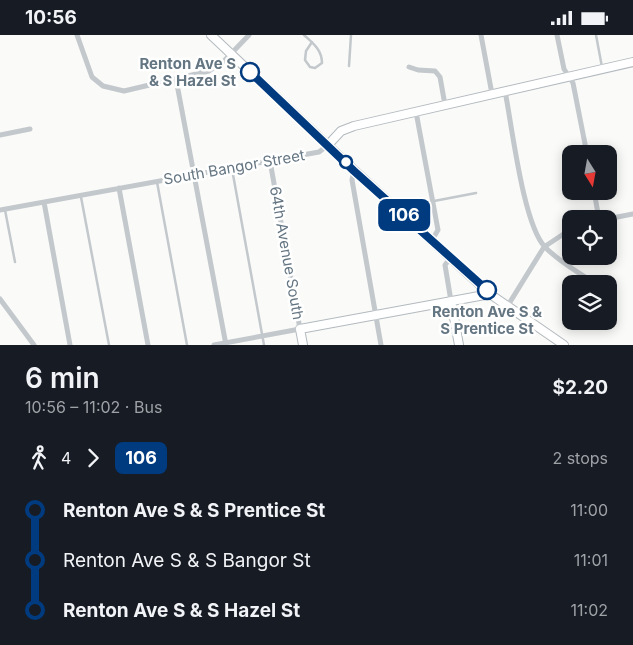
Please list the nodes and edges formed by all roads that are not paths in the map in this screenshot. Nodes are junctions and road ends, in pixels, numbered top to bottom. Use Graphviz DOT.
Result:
graph roads {
  1 [pos="76,35"];
  2 [pos="211,35"];
  3 [pos="249,35"];
  4 [pos="304,35"];
  5 [pos="351,35"];
  6 [pos="481,35"];
  7 [pos="557,35"];
  8 [pos="596,35"];
  9 [pos="312,42"];
  10 [pos="231,54"];
  11 [pos="633,62"];
  12 [pos="349,66"];
  13 [pos="409,67"];
  14 [pos="603,68"];
  15 [pos="568,76"];
  16 [pos="176,79"];
  17 [pos="505,91"];
  18 [pos="492,94"];
  19 [pos="445,105"];
  20 [pos="416,112"];
  21 [pos="30,129"];
  22 [pos="0,135"];
  23 [pos="328,145"];
  24 [pos="585,145"];
  25 [pos="270,161"];
  26 [pos="232,168"];
  27 [pos="354,171"];
  28 [pos="194,175"];
  29 [pos="157,181"];
  30 [pos="119,188"];
  31 [pos="476,193"];
  32 [pos="81,195"];
  33 [pos="432,201"];
  34 [pos="44,202"];
  35 [pos="2,210"];
  36 [pos="633,214"];
  37 [pos="617,217"];
  38 [pos="562,235"];
  39 [pos="432,240"];
  40 [pos="544,247"];
  41 [pos="451,257"];
  42 [pos="15,262"];
  43 [pos="583,275"];
  44 [pos="490,294"];
  45 [pos="0,299"];
  46 [pos="451,301"];
  47 [pos="507,307"];
  48 [pos="376,315"];
  49 [pos="300,329"];
  50 [pos="262,336"];
  51 [pos="226,344"];
  52 [pos="34,345"];
  53 [pos="70,345"];
  54 [pos="109,345"];
  55 [pos="148,345"];
  56 [pos="187,345"];
  57 [pos="214,345"];
  58 [pos="264,345"];
  59 [pos="303,345"];
  60 [pos="381,345"];
  61 [pos="459,345"];
  62 [pos="564,345"];
  1 -- 16 [label="street"];
  2 -- 10 [label="street"];
  3 -- 10 [label="street"];
  4 -- 9 [label="lane"];
  5 -- 12 [label="lane"];
  6 -- 18 [label="street"];
  7 -- 15 [label="street"];
  8 -- 14 [label="lane"];
  9 -- 9 [label="lane"];
  10 -- 16 [label="street"];
  10 -- 23 [label="street"];
  11 -- 14 [label="street, South Bangor Street"];
  13 -- 19 [label="street"];
  14 -- 15 [label="street, South Bangor Street"];
  15 -- 17 [label="street, South Bangor Street"];
  15 -- 24 [label="street"];
  16 -- 28 [label="street"];
  17 -- 18 [label="street, South Bangor Street"];
  17 -- 40 [label="street"];
  18 -- 19 [label="street, South Bangor Street"];
  19 -- 20 [label="street, South Bangor Street"];
  20 -- 23 [label="street, South Bangor Street"];
  20 -- 33 [label="street"];
  21 -- 22 [label="street"];
  23 -- 25 [label="street, South Bangor Street"];
  23 -- 27 [label="street"];
  25 -- 26 [label="street, South Bangor Street"];
  25 -- 49 [label="street, 64th Avenue South"];
  26 -- 28 [label="street, South Bangor Street"];
  26 -- 50 [label="lane"];
  27 -- 39 [label="street"];
  27 -- 48 [label="street"];
  28 -- 29 [label="street, South Bangor Street"];
  28 -- 51 [label="street"];
  29 -- 30 [label="street, South Bangor Street"];
  29 -- 56 [label="lane"];
  30 -- 32 [label="street, South Bangor Street"];
  30 -- 55 [label="street"];
  31 -- 33 [label="lane"];
  32 -- 34 [label="street, South Bangor Street"];
  32 -- 54 [label="lane"];
  33 -- 39 [label="street"];
  34 -- 35 [label="street, South Bangor Street"];
  34 -- 53 [label="street"];
  35 -- 42 [label="lane"];
  36 -- 37 [label="street"];
  38 -- 40 [label="street"];
  39 -- 41 [label="street"];
  40 -- 43 [label="street"];
  40 -- 47 [label="street"];
  41 -- 44 [label="street"];
  41 -- 46 [label="street"];
  44 -- 46 [label="street"];
  44 -- 47 [label="street"];
  45 -- 52 [label="street"];
  46 -- 48 [label="street"];
  46 -- 61 [label="street"];
  47 -- 62 [label="street"];
  48 -- 49 [label="street"];
  48 -- 60 [label="street"];
  49 -- 50 [label="street"];
  49 -- 59 [label="street, 64th Avenue South"];
  50 -- 51 [label="street"];
  50 -- 58 [label="lane"];
  51 -- 57 [label="street"];
}
